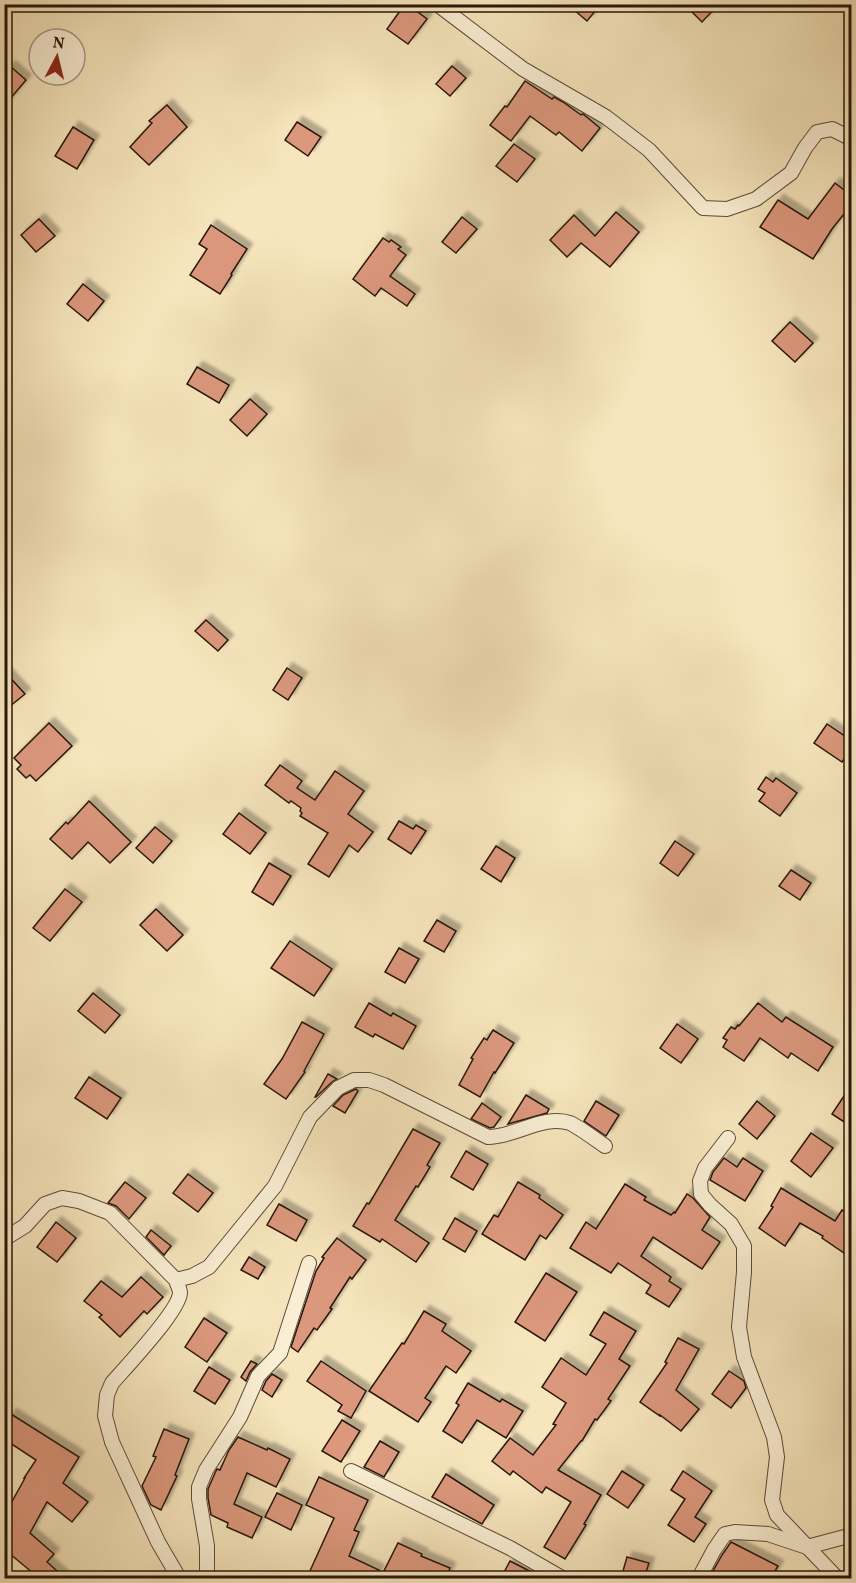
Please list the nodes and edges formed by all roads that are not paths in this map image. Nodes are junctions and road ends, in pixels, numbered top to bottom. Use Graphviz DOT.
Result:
graph roads {
  1 [pos="437,4"];
  2 [pos="852,139"];
  3 [pos="728,1138"];
  4 [pos="605,1146"];
  5 [pos="4,1239"];
  6 [pos="309,1263"];
  7 [pos="176,1280"];
  8 [pos="351,1471"];
  9 [pos="852,1535"];
  10 [pos="807,1546"];
  11 [pos="179,1578"];
  12 [pos="207,1578"];
  13 [pos="562,1578"];
  14 [pos="699,1578"];
  15 [pos="837,1578"];
  1 -- 2 [label="street"];
  3 -- 10 [label="street"];
  4 -- 7 [label="street"];
  5 -- 7 [label="street"];
  6 -- 12 [label="street"];
  7 -- 11 [label="street"];
  8 -- 13 [label="street"];
  9 -- 10 [label="street"];
  10 -- 14 [label="street"];
  10 -- 15 [label="street"];
}
